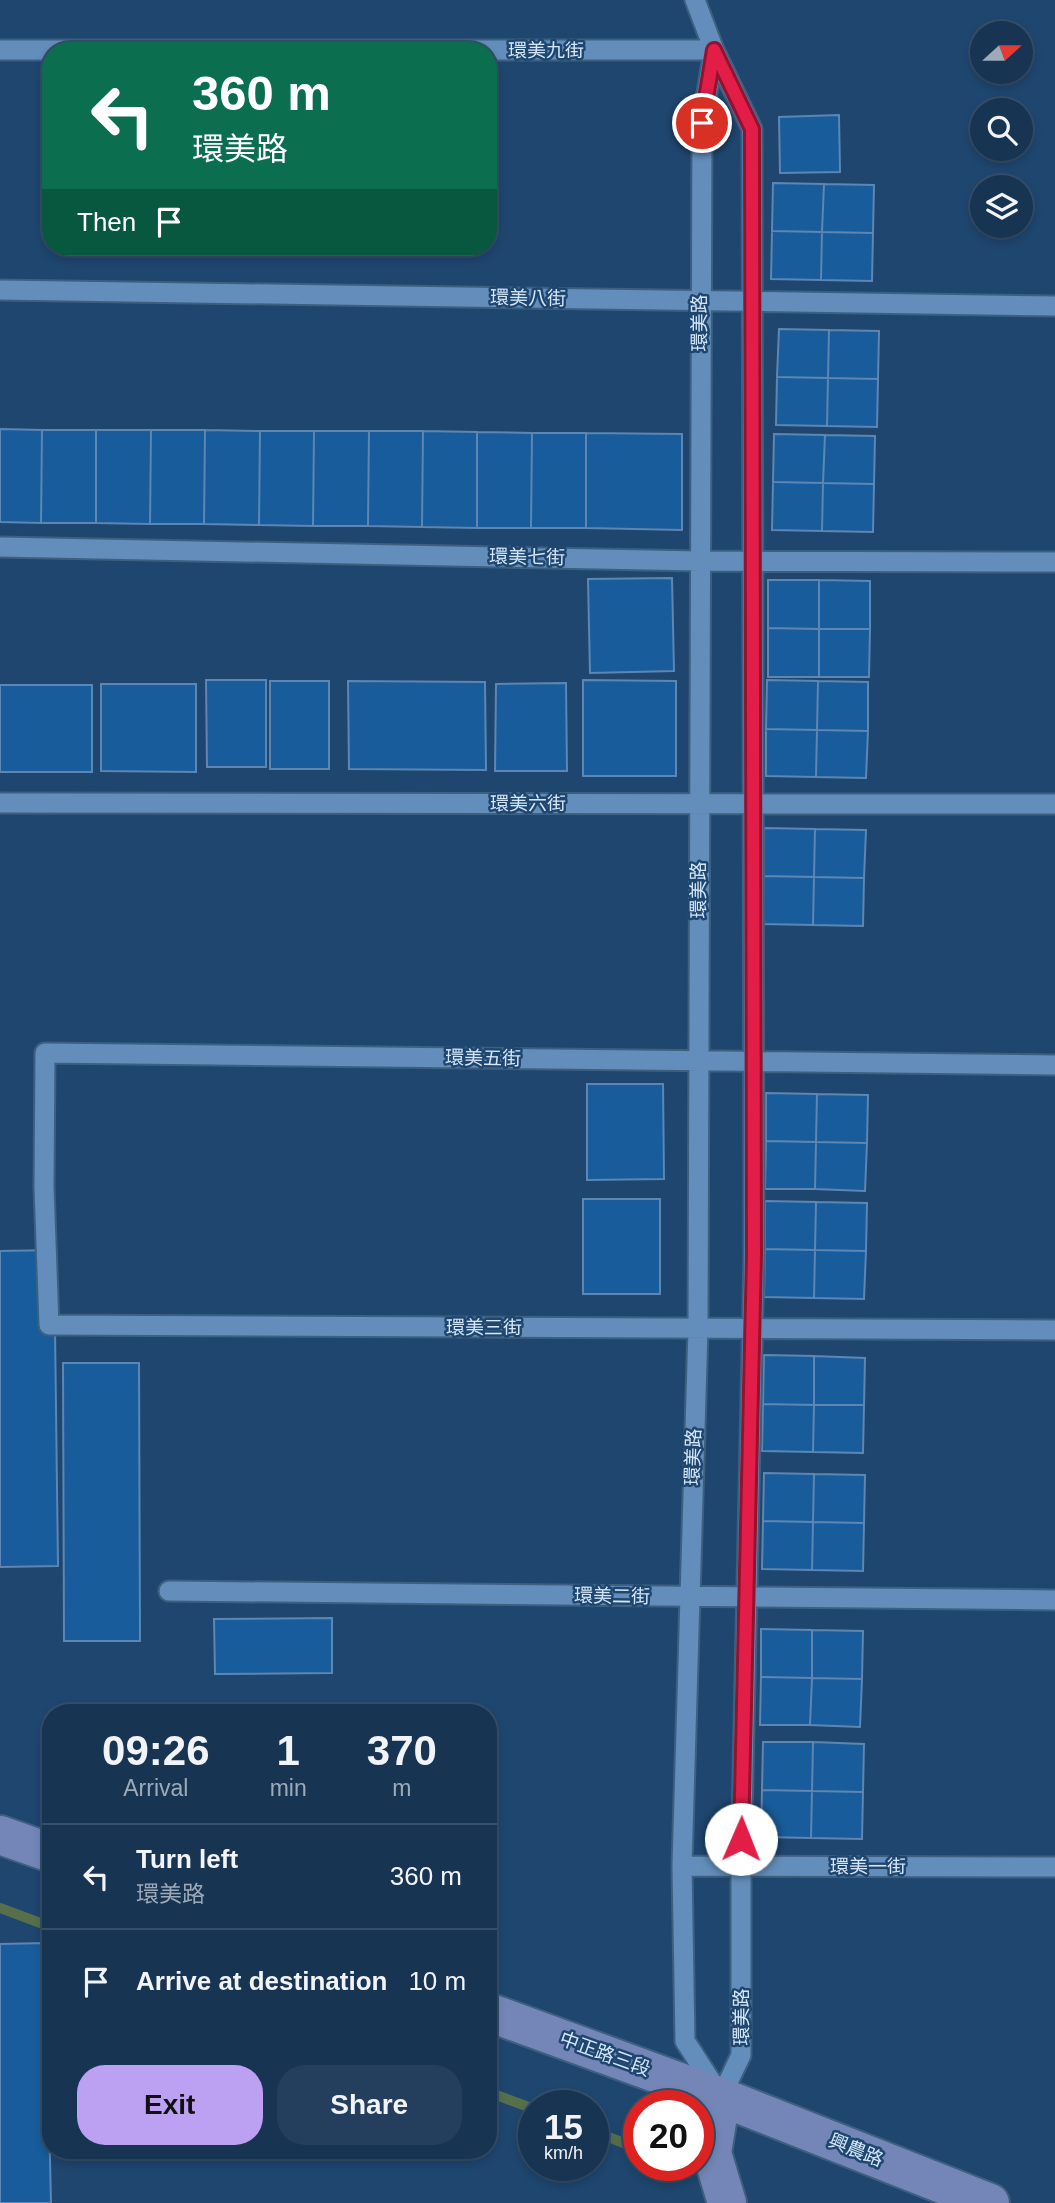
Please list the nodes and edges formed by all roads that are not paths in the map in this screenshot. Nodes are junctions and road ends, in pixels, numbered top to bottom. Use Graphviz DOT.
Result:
graph roads {
  1 [pos="695,0"];
  2 [pos="0,50"];
  3 [pos="42,50"];
  4 [pos="497,50"];
  5 [pos="714,50"];
  6 [pos="0,290"];
  7 [pos="699,300"];
  8 [pos="751,301"];
  9 [pos="1055,306"];
  10 [pos="0,547"];
  11 [pos="699,561"];
  12 [pos="751,561"];
  13 [pos="1055,562"];
  14 [pos="0,803"];
  15 [pos="697,804"];
  16 [pos="754,804"];
  17 [pos="1055,804"];
  18 [pos="699,1061"];
  19 [pos="752,1061"];
  20 [pos="1055,1065"];
  21 [pos="44,1188"];
  22 [pos="698,1328"];
  23 [pos="752,1328"];
  24 [pos="1055,1330"];
  25 [pos="169,1591"];
  26 [pos="688,1596"];
  27 [pos="746,1597"];
  28 [pos="1055,1601"];
  29 [pos="0,1835"];
  30 [pos="42,1850"];
  31 [pos="682,1866"];
  32 [pos="741,1866"];
  33 [pos="1055,1867"];
  34 [pos="497,2015"];
  35 [pos="721,2097"];
  36 [pos="727,2203"];
  37 [pos="990,2203"];
  1 -- 5 [label="lane, 環美路"];
  2 -- 3 [label="lane, 環美九街"];
  4 -- 5 [label="lane, 環美九街"];
  5 -- 7 [label="lane, 環美路"];
  5 -- 8 [label="lane, 環美路"];
  6 -- 7 [label="lane, 環美八街"];
  7 -- 8 [label="lane, 環美八街"];
  7 -- 11 [label="lane, 環美路"];
  8 -- 9 [label="lane, 環美八街"];
  8 -- 12 [label="lane, 環美路"];
  10 -- 11 [label="lane, 環美七街"];
  11 -- 12 [label="lane, 環美七街"];
  11 -- 15 [label="lane, 環美路"];
  12 -- 13 [label="lane, 環美七街"];
  12 -- 16 [label="lane, 環美路"];
  14 -- 15 [label="lane, 環美六街"];
  15 -- 16 [label="lane, 環美六街"];
  15 -- 18 [label="lane, 環美路"];
  16 -- 17 [label="lane, 環美六街"];
  16 -- 19 [label="lane, 環美路"];
  18 -- 19 [label="lane, 環美五街"];
  18 -- 21 [label="lane, 環美五街"];
  18 -- 22 [label="lane, 環美路"];
  19 -- 20 [label="lane, 環美五街"];
  19 -- 23 [label="lane, 環美路"];
  21 -- 22 [label="lane, 環美三街"];
  22 -- 23 [label="lane, 環美三街"];
  22 -- 26 [label="lane, 環美路"];
  23 -- 24 [label="lane, 環美三街"];
  23 -- 27 [label="lane, 環美路"];
  25 -- 26 [label="lane, 環美二街"];
  26 -- 27 [label="lane, 環美二街"];
  26 -- 31 [label="lane, 環美路"];
  27 -- 28 [label="lane, 環美二街"];
  27 -- 32 [label="lane, 環美路"];
  29 -- 30 [label="main road"];
  31 -- 32 [label="lane, 環美一街"];
  31 -- 35 [label="lane, 環美路"];
  32 -- 33 [label="lane, 環美一街"];
  32 -- 35 [label="lane, 環美路"];
  34 -- 35 [label="main road, 中正路三段"];
  35 -- 36 [label="main road"];
  35 -- 37 [label="main road, 興農路"];
}
